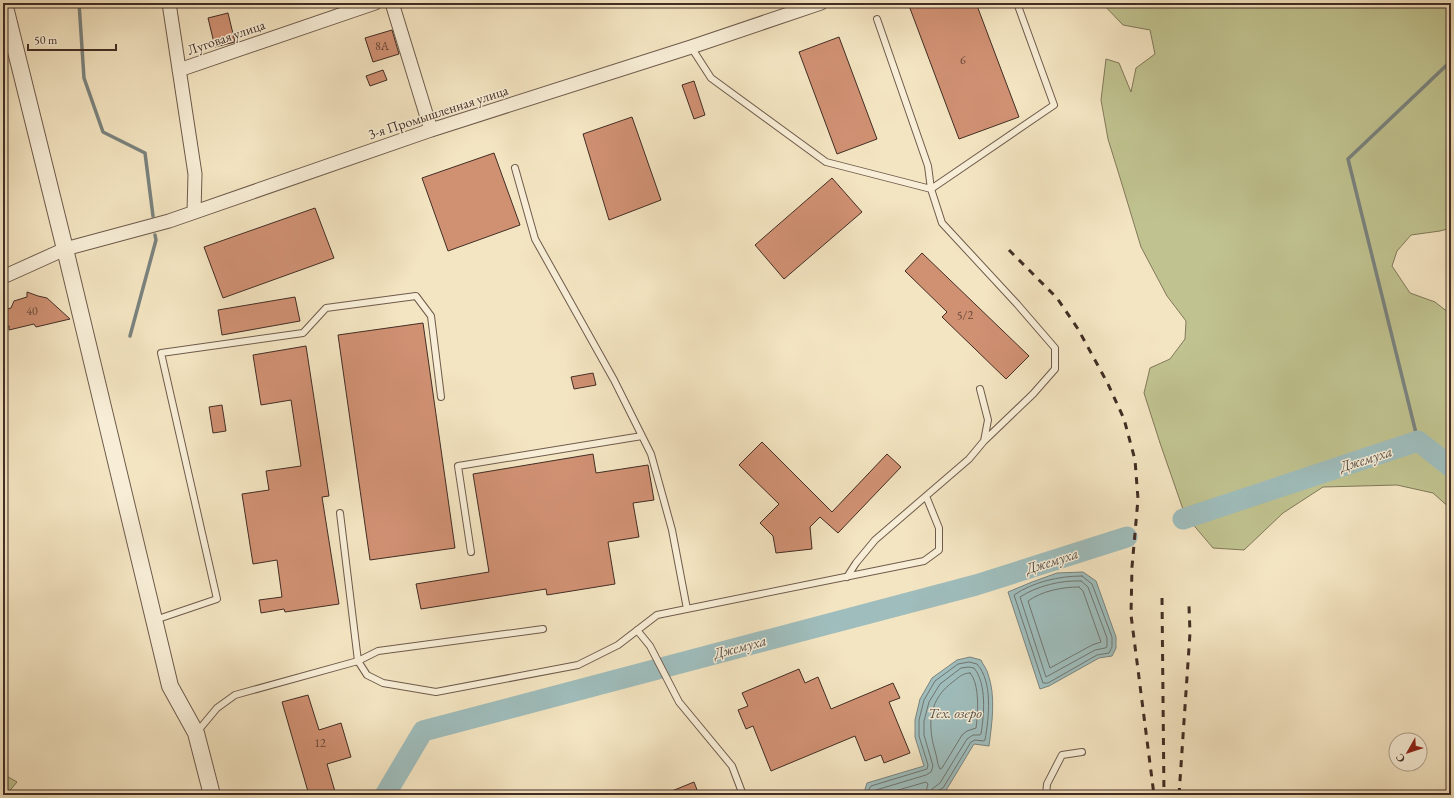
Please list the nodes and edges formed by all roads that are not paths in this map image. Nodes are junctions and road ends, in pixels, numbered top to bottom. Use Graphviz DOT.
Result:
graph roads {
  1 [pos="4,3"];
  2 [pos="170,3"];
  3 [pos="375,3"];
  4 [pos="392,3"];
  5 [pos="821,3"];
  6 [pos="1017,3"];
  7 [pos="877,19"];
  8 [pos="691,47"];
  9 [pos="180,70"];
  10 [pos="431,130"];
  11 [pos="515,168"];
  12 [pos="931,189"];
  13 [pos="194,212"];
  14 [pos="66,249"];
  15 [pos="3,277"];
  16 [pos="980,389"];
  17 [pos="441,397"];
  18 [pos="642,436"];
  19 [pos="984,441"];
  20 [pos="926,496"];
  21 [pos="340,513"];
  22 [pos="471,552"];
  23 [pos="847,577"];
  24 [pos="687,610"];
  25 [pos="154,620"];
  26 [pos="543,629"];
  27 [pos="637,630"];
  28 [pos="358,661"];
  29 [pos="196,733"];
  30 [pos="1082,752"];
  31 [pos="212,795"];
  32 [pos="743,795"];
  33 [pos="1046,795"];
  1 -- 14 [label="street"];
  2 -- 9 [label="street"];
  3 -- 9 [label="street, Луговая улица"];
  4 -- 10 [label="street"];
  5 -- 8 [label="street, 3-я Промышленная улица"];
  6 -- 12 [label="lane"];
  7 -- 12 [label="lane"];
  8 -- 10 [label="street, 3-я Промышленная улица"];
  8 -- 12 [label="lane"];
  9 -- 13 [label="street"];
  10 -- 13 [label="street, 3-я Промышленная улица"];
  11 -- 18 [label="lane"];
  12 -- 19 [label="lane"];
  13 -- 14 [label="street, 3-я Промышленная улица"];
  14 -- 15 [label="street, 3-я Промышленная улица"];
  14 -- 25 [label="street"];
  16 -- 19 [label="lane"];
  17 -- 25 [label="lane"];
  18 -- 22 [label="lane"];
  18 -- 24 [label="lane"];
  19 -- 20 [label="lane"];
  20 -- 23 [label="lane"];
  20 -- 23 [label="lane"];
  21 -- 28 [label="lane"];
  23 -- 24 [label="lane"];
  24 -- 27 [label="lane"];
  25 -- 29 [label="street"];
  26 -- 28 [label="lane"];
  27 -- 28 [label="lane"];
  27 -- 32 [label="lane"];
  28 -- 29 [label="lane"];
  29 -- 31 [label="street"];
  30 -- 33 [label="lane"];
}
